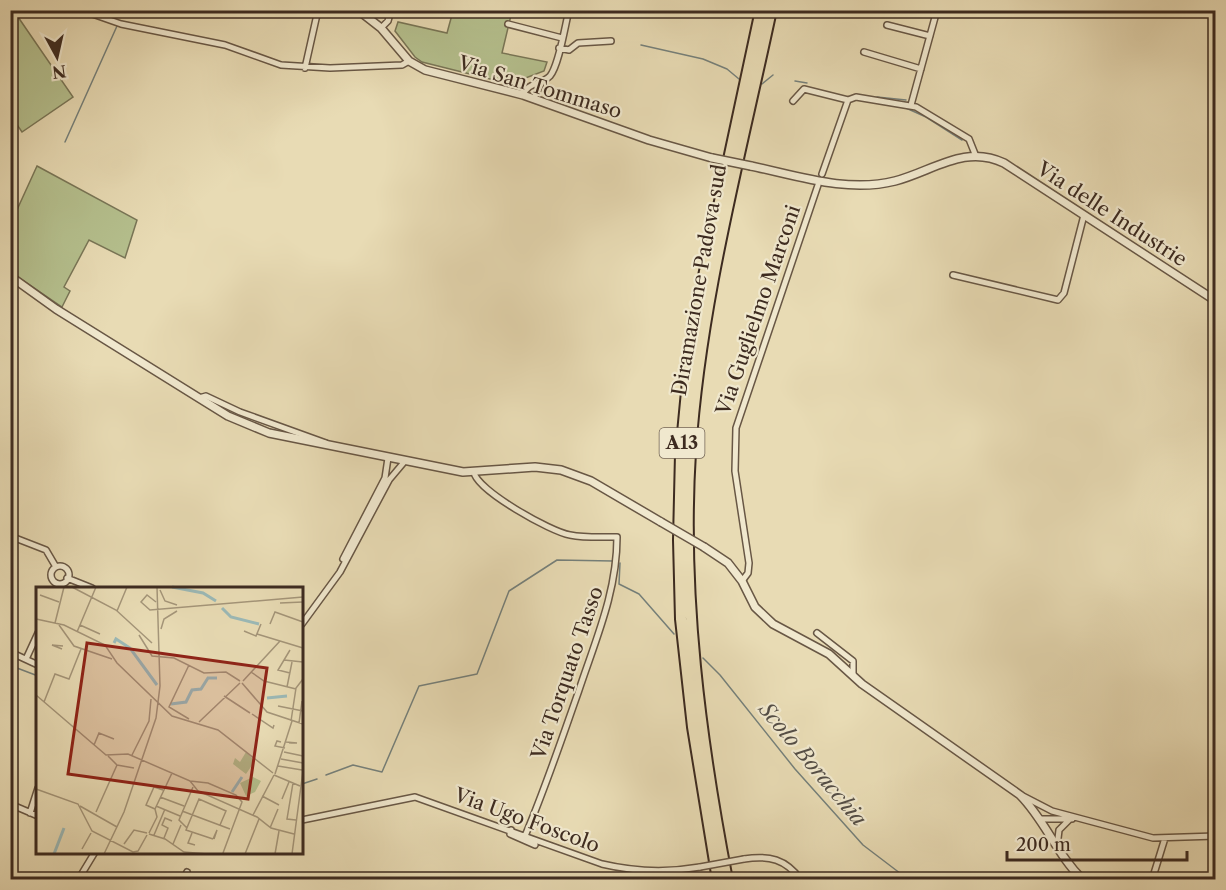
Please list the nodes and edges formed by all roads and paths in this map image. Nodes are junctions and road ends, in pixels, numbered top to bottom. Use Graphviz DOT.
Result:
graph roads {
  1 [pos="81,10"];
  2 [pos="318,10"];
  3 [pos="358,10"];
  4 [pos="391,10"];
  5 [pos="569,10"];
  6 [pos="761,10"];
  7 [pos="771,10"];
  8 [pos="937,10"];
  9 [pos="508,24"];
  10 [pos="887,25"];
  11 [pos="381,28"];
  12 [pos="930,36"];
  13 [pos="562,38"];
  14 [pos="611,41"];
  15 [pos="559,48"];
  16 [pos="864,52"];
  17 [pos="409,61"];
  18 [pos="305,68"];
  19 [pos="921,69"];
  20 [pos="542,82"];
  21 [pos="523,95"];
  22 [pos="534,98"];
  23 [pos="848,100"];
  24 [pos="793,101"];
  25 [pos="911,105"];
  26 [pos="975,154"];
  27 [pos="989,156"];
  28 [pos="822,174"];
  29 [pos="818,185"];
  30 [pos="1084,215"];
  31 [pos="953,275"];
  32 [pos="10,276"];
  33 [pos="1215,301"];
  34 [pos="388,458"];
  35 [pos="405,461"];
  36 [pos="474,472"];
  37 [pos="10,536"];
  38 [pos="56,567"];
  39 [pos="67,578"];
  40 [pos="742,581"];
  41 [pos="55,586"];
  42 [pos="90,587"];
  43 [pos="303,618"];
  44 [pos="303,623"];
  45 [pos="817,633"];
  46 [pos="36,637"];
  47 [pos="10,652"];
  48 [pos="26,658"];
  49 [pos="36,664"];
  50 [pos="853,676"];
  51 [pos="36,794"];
  52 [pos="1020,795"];
  53 [pos="10,804"];
  54 [pos="1052,812"];
  55 [pos="30,813"];
  56 [pos="36,815"];
  57 [pos="1040,818"];
  58 [pos="1069,819"];
  59 [pos="1078,819"];
  60 [pos="303,820"];
  61 [pos="511,830"];
  62 [pos="525,836"];
  63 [pos="1215,836"];
  64 [pos="1165,838"];
  65 [pos="535,845"];
  66 [pos="1057,847"];
  67 [pos="94,854"];
  68 [pos="187,872"];
  69 [pos="78,879"];
  70 [pos="184,879"];
  71 [pos="718,879"];
  72 [pos="727,879"];
  73 [pos="801,879"];
  74 [pos="1083,879"];
  75 [pos="1152,879"];
  1 -- 18 [label="street"];
  2 -- 18 [label="street"];
  3 -- 11 [label="street"];
  4 -- 11 [label="street"];
  5 -- 13 [label="street"];
  6 -- 71 [label="highway, Diramazione Padova sud / A13"];
  7 -- 72 [label="highway, Diramazione Padova sud / A13"];
  8 -- 12 [label="street"];
  9 -- 13 [label="street"];
  10 -- 12 [label="street"];
  11 -- 17 [label="street"];
  12 -- 19 [label="street"];
  13 -- 15 [label="street"];
  14 -- 15 [label="street"];
  15 -- 20 [label="street"];
  16 -- 19 [label="street"];
  17 -- 18 [label="street"];
  17 -- 21 [label="street, Via San Tommaso"];
  19 -- 25 [label="street"];
  20 -- 21 [label="street"];
  20 -- 22 [label="street"];
  21 -- 22 [label="street, Via San Tommaso"];
  22 -- 26 [label="street, Via San Tommaso, bridge"];
  23 -- 24 [label="street"];
  23 -- 25 [label="street"];
  23 -- 28 [label="street"];
  25 -- 26 [label="street"];
  26 -- 27 [label="street, Via San Tommaso"];
  27 -- 30 [label="street, Via delle Industrie"];
  29 -- 40 [label="street, Via Guglielmo Marconi"];
  30 -- 31 [label="street"];
  30 -- 33 [label="street, Via delle Industrie"];
  32 -- 34 [label="street"];
  34 -- 35 [label="street"];
  34 -- 43 [label="street"];
  35 -- 36 [label="street"];
  35 -- 44 [label="street"];
  36 -- 40 [label="street, bridge"];
  36 -- 62 [label="street, Via Torquato Tasso"];
  37 -- 38 [label="street"];
  38 -- 39 [label="street"];
  38 -- 41 [label="street"];
  39 -- 41 [label="street"];
  39 -- 42 [label="street"];
  40 -- 50 [label="street"];
  45 -- 50 [label="street"];
  46 -- 48 [label="street"];
  47 -- 48 [label="street"];
  48 -- 49 [label="street"];
  50 -- 52 [label="street"];
  51 -- 55 [label="street"];
  52 -- 54 [label="street"];
  52 -- 57 [label="street"];
  53 -- 55 [label="street"];
  54 -- 57 [label="street"];
  54 -- 59 [label="street"];
  55 -- 56 [label="street"];
  57 -- 58 [label="street"];
  57 -- 66 [label="street"];
  58 -- 59 [label="street"];
  58 -- 66 [label="street"];
  59 -- 64 [label="street"];
  60 -- 61 [label="street, Via Ugo Foscolo"];
  61 -- 62 [label="street, Via Ugo Foscolo"];
  61 -- 65 [label="street"];
  62 -- 73 [label="street, Via Ugo Foscolo, bridge"];
  63 -- 64 [label="street"];
  64 -- 75 [label="street"];
  66 -- 74 [label="street"];
  67 -- 69 [label="street"];
  68 -- 70 [label="street"];
}
